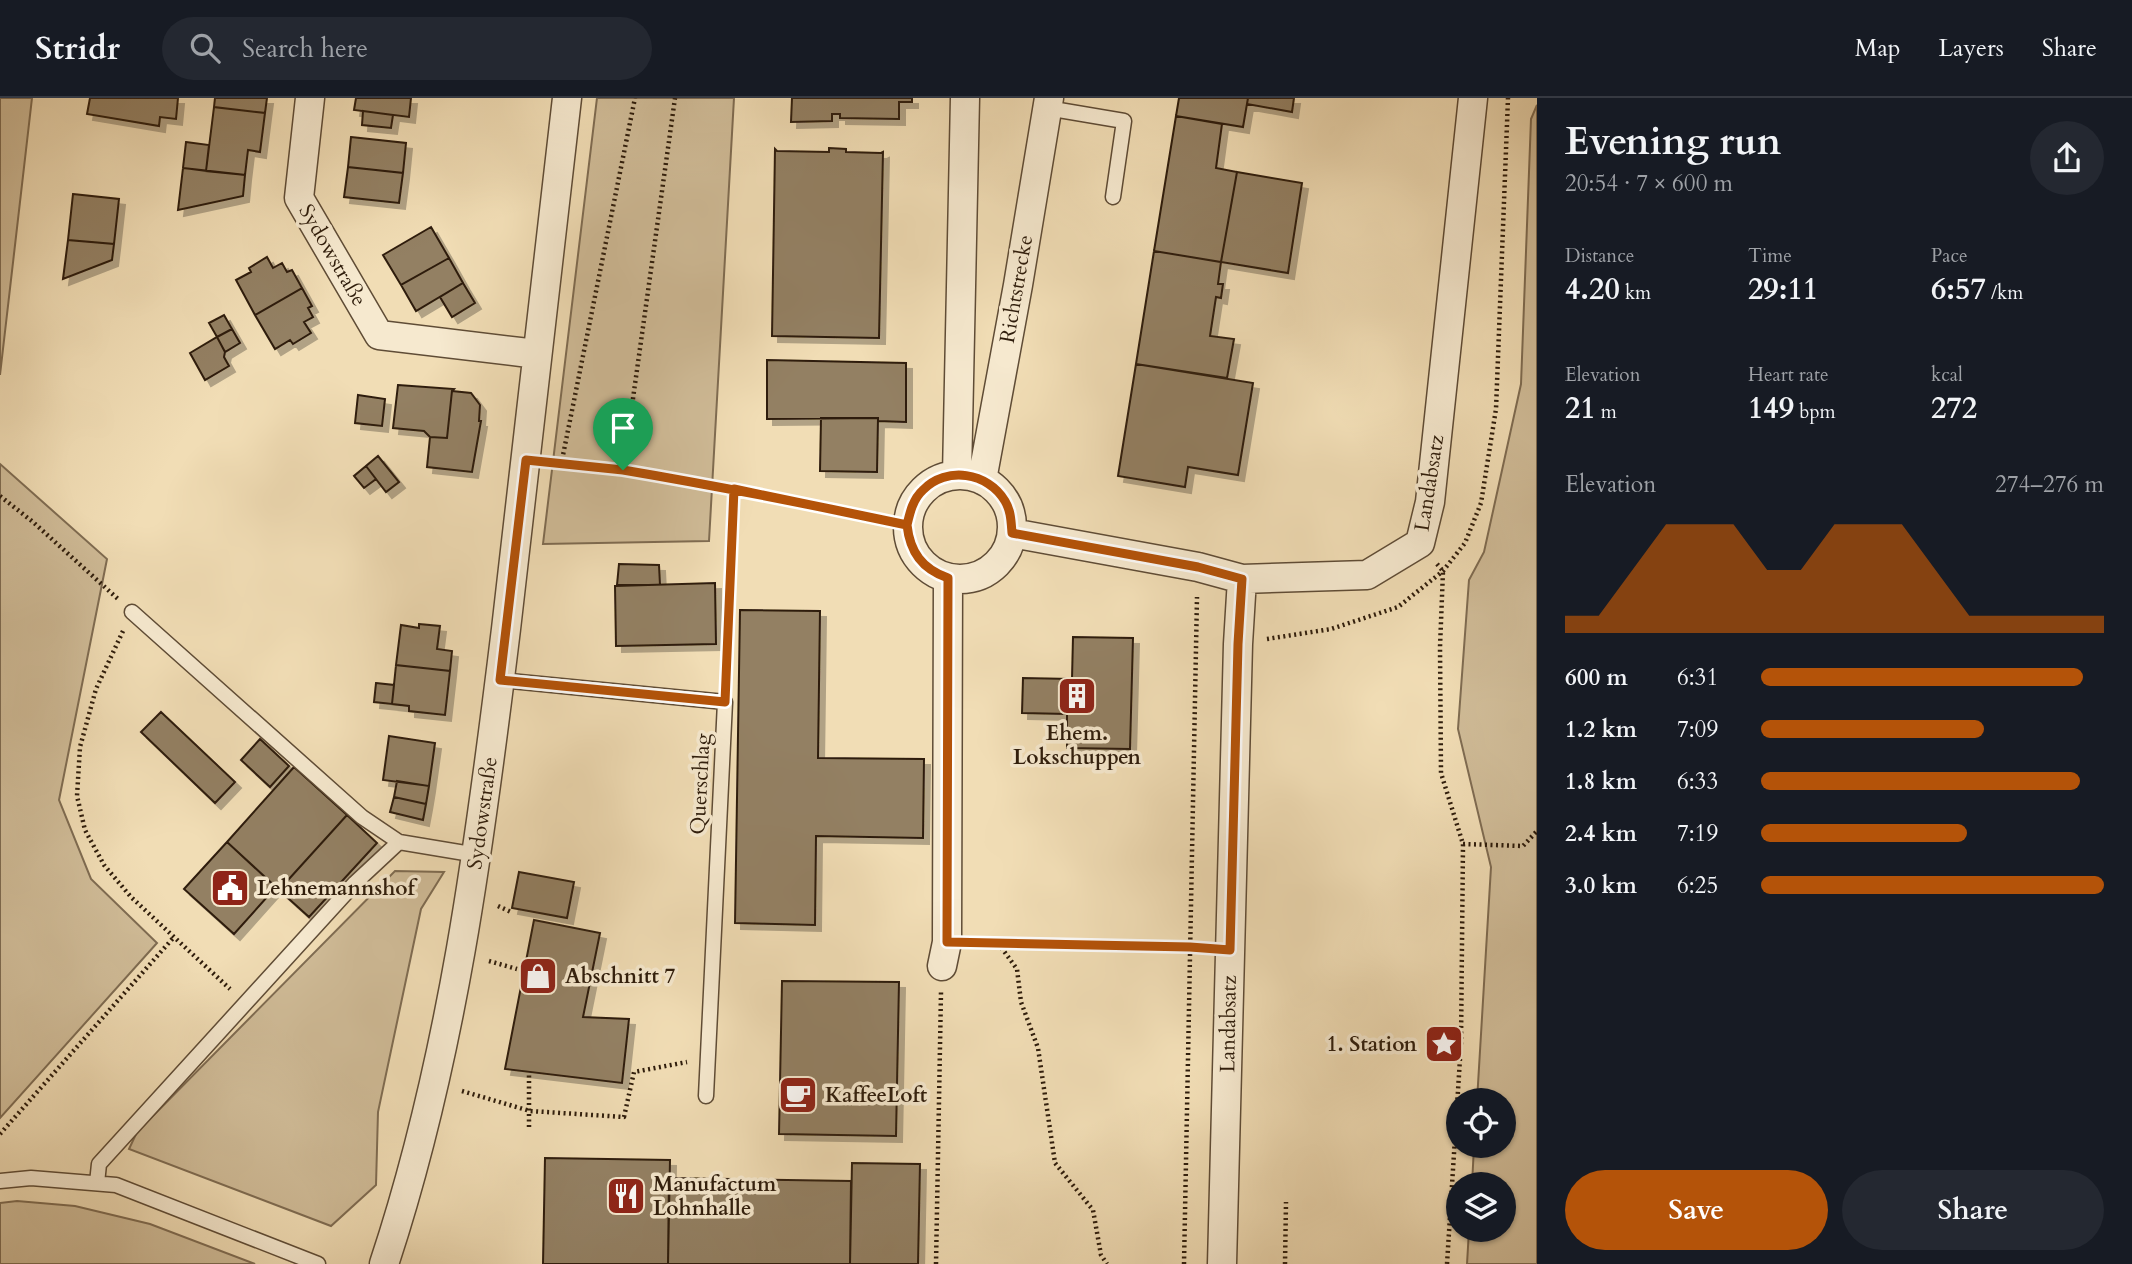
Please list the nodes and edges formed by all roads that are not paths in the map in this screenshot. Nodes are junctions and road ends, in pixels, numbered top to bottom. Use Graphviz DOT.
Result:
graph roads {
  1 [pos="310,98"];
  2 [pos="567,98"];
  3 [pos="965,98"];
  4 [pos="1472,98"];
  5 [pos="1048,103"];
  6 [pos="1113,197"];
  7 [pos="537,354"];
  8 [pos="970,477"];
  9 [pos="1012,533"];
  10 [pos="948,578"];
  11 [pos="1242,579"];
  12 [pos="132,612"];
  13 [pos="500,680"];
  14 [pos="399,842"];
  15 [pos="477,855"];
  16 [pos="944,954"];
  17 [pos="706,1096"];
  18 [pos="0,1181"];
  19 [pos="97,1183"];
  20 [pos="318,1264"];
  21 [pos="384,1264"];
  22 [pos="1222,1264"];
  1 -- 7 [label="street, Sydowstraße"];
  2 -- 7 [label="street, Sydowstraße"];
  3 -- 8 [label="street"];
  4 -- 11 [label="street, Landabsatz"];
  5 -- 6 [label="lane"];
  5 -- 8 [label="street, Richtstrecke"];
  7 -- 13 [label="street, Sydowstraße"];
  8 -- 9 [label="street"];
  8 -- 10 [label="street"];
  9 -- 10 [label="street"];
  9 -- 11 [label="street"];
  10 -- 16 [label="street"];
  11 -- 22 [label="street, Landabsatz"];
  12 -- 14 [label="lane"];
  13 -- 15 [label="street, Sydowstraße"];
  13 -- 17 [label="lane, Querschlag"];
  14 -- 15 [label="lane"];
  14 -- 19 [label="lane"];
  15 -- 21 [label="street, Sydowstraße"];
  18 -- 19 [label="lane"];
  19 -- 20 [label="lane"];
}
